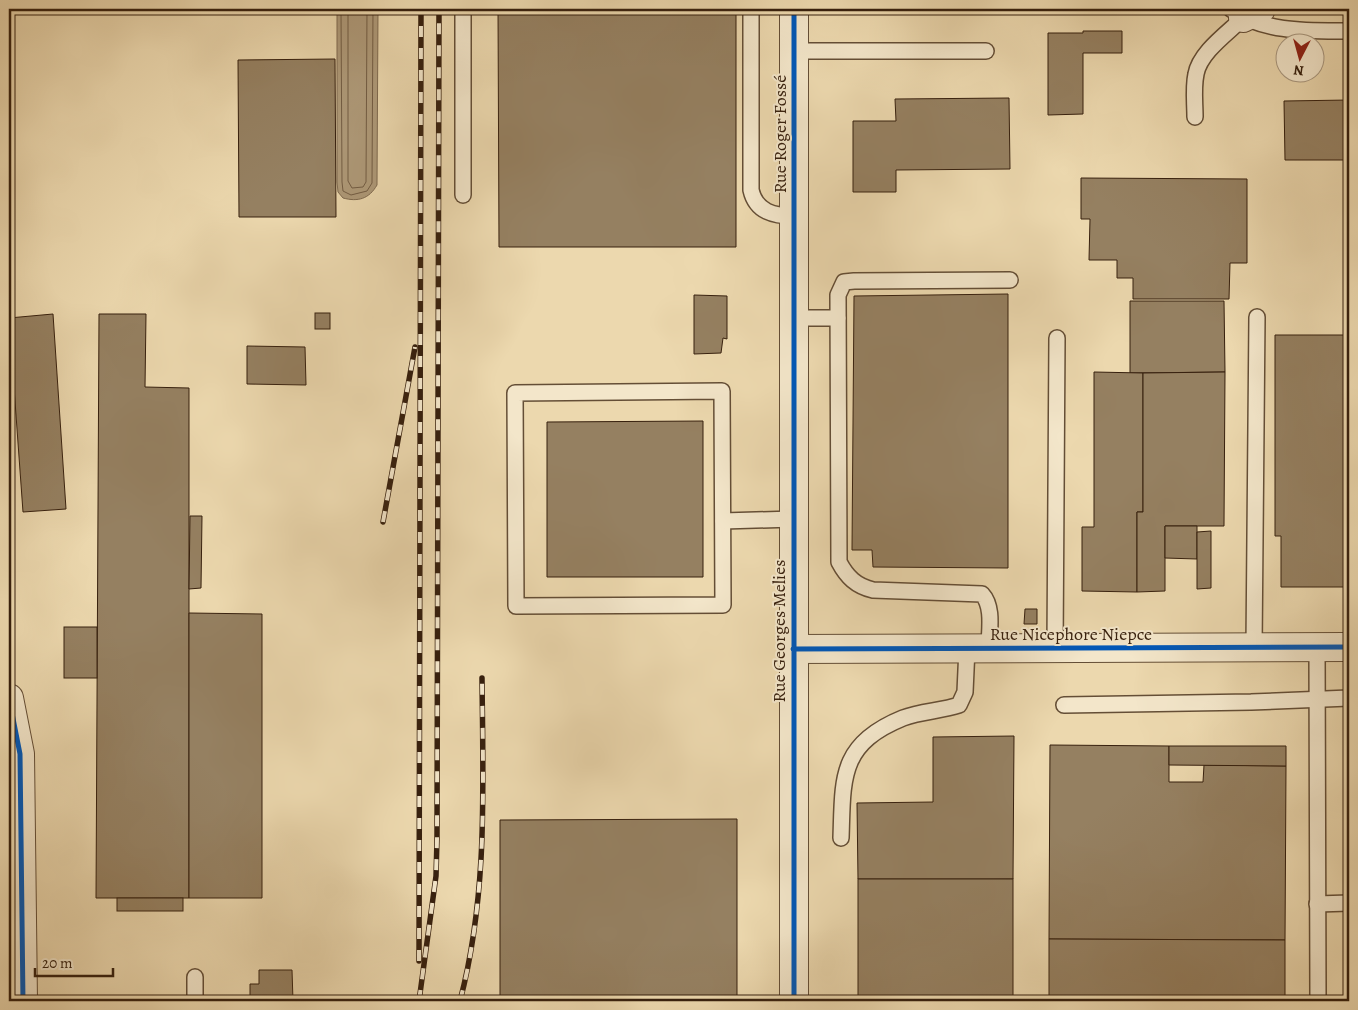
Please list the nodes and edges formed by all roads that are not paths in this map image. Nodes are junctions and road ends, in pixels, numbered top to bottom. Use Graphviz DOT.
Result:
graph roads {
  1 [pos="463,9"];
  2 [pos="751,9"];
  3 [pos="794,9"];
  4 [pos="1245,12"];
  5 [pos="1349,31"];
  6 [pos="794,51"];
  7 [pos="986,51"];
  8 [pos="1195,117"];
  9 [pos="463,196"];
  10 [pos="794,216"];
  11 [pos="794,260"];
  12 [pos="1010,280"];
  13 [pos="1258,317"];
  14 [pos="794,318"];
  15 [pos="838,318"];
  16 [pos="1057,338"];
  17 [pos="793,519"];
  18 [pos="723,521"];
  19 [pos="1254,647"];
  20 [pos="1317,647"];
  21 [pos="1349,647"];
  22 [pos="978,648"];
  23 [pos="1056,648"];
  24 [pos="793,649"];
  25 [pos="9,698"];
  26 [pos="1317,698"];
  27 [pos="1349,698"];
  28 [pos="1064,705"];
  29 [pos="841,838"];
  30 [pos="1349,903"];
  31 [pos="1318,904"];
  32 [pos="195,977"];
  33 [pos="23,1001"];
  34 [pos="195,1001"];
  35 [pos="794,1001"];
  36 [pos="1318,1001"];
  1 -- 9 [label="lane"];
  2 -- 10 [label="lane"];
  3 -- 6 [label="street, Rue Roger Fossé"];
  4 -- 5 [label="lane"];
  4 -- 8 [label="lane"];
  6 -- 7 [label="lane"];
  6 -- 10 [label="street, Rue Roger Fossé"];
  10 -- 11 [label="street, Rue Roger Fossé"];
  11 -- 14 [label="street, Rue Georges Melies"];
  12 -- 15 [label="lane"];
  13 -- 19 [label="lane"];
  14 -- 15 [label="lane"];
  14 -- 17 [label="street, Rue Georges Melies"];
  15 -- 22 [label="lane"];
  16 -- 23 [label="lane"];
  17 -- 18 [label="lane"];
  17 -- 24 [label="street, Rue Georges Melies"];
  18 -- 18 [label="lane"];
  19 -- 20 [label="street, Rue Nicephore Niepce"];
  19 -- 23 [label="street, Rue Nicephore Niepce"];
  20 -- 21 [label="street, Rue Nicephore Niepce"];
  20 -- 26 [label="lane"];
  22 -- 23 [label="street, Rue Nicephore Niepce"];
  22 -- 24 [label="street, Rue Nicephore Niepce"];
  22 -- 29 [label="lane"];
  24 -- 35 [label="street, Rue Georges Melies"];
  25 -- 33 [label="street"];
  26 -- 27 [label="lane"];
  26 -- 28 [label="lane"];
  26 -- 31 [label="lane"];
  30 -- 31 [label="lane"];
  31 -- 36 [label="lane"];
  32 -- 34 [label="lane"];
}
